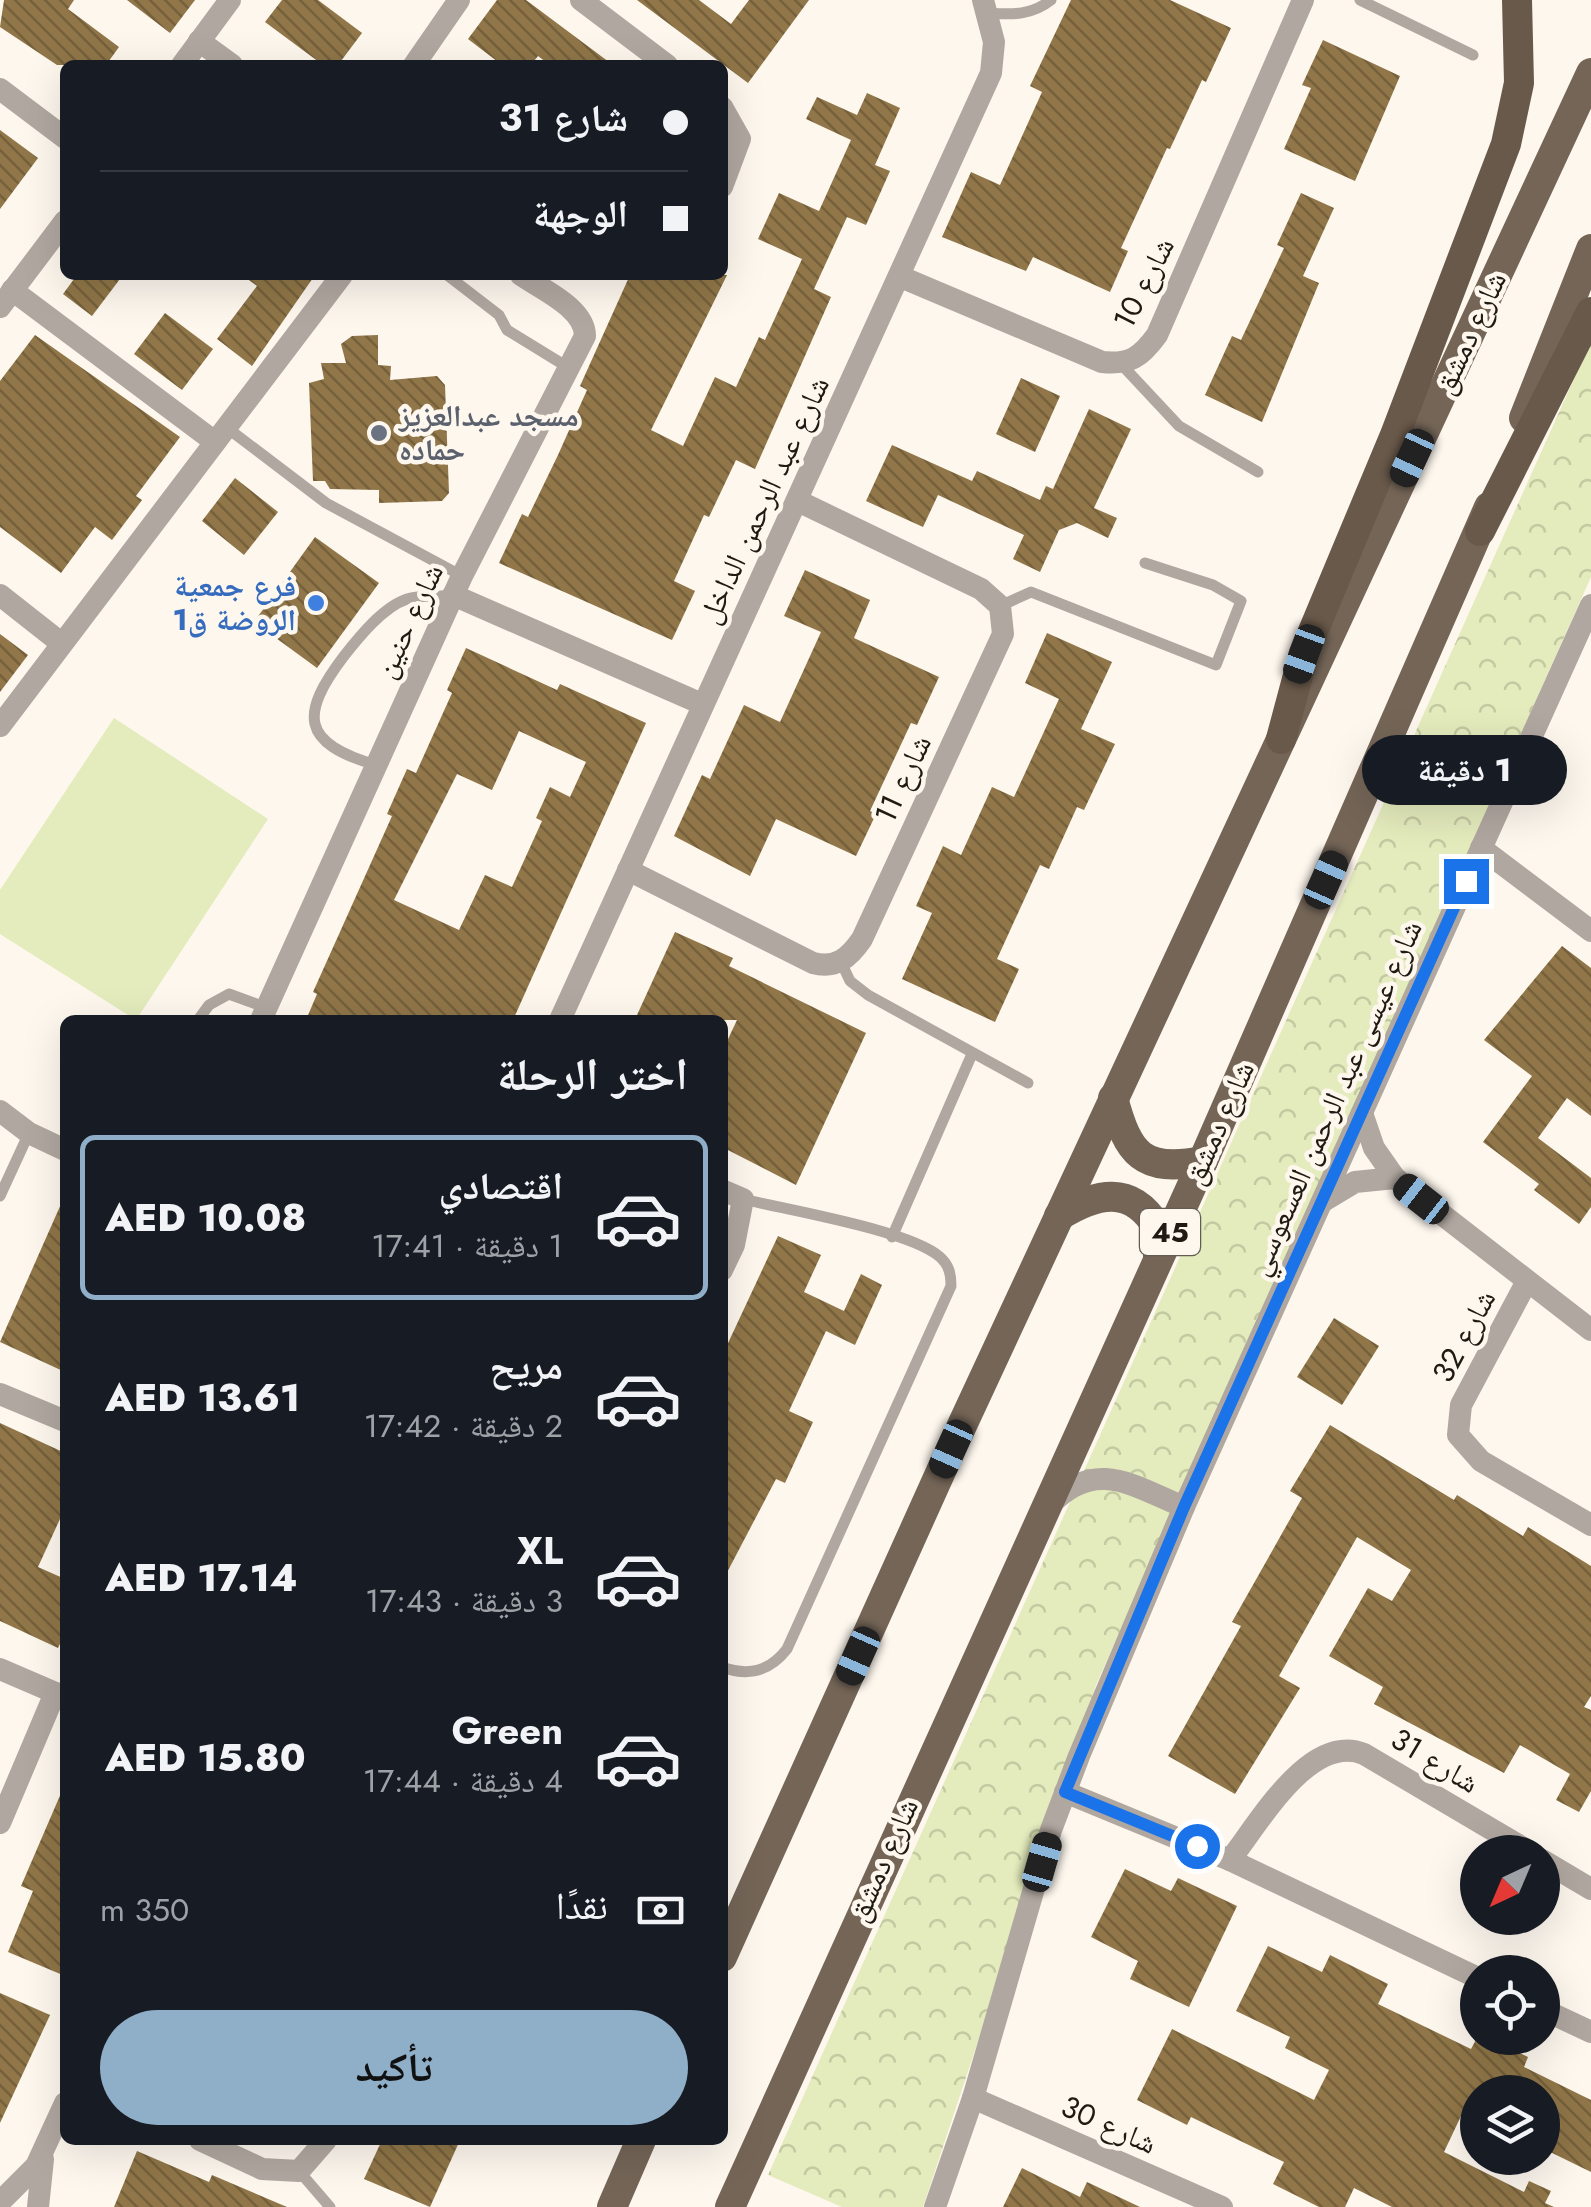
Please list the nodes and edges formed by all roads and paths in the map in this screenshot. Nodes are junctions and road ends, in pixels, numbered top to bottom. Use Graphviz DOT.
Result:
graph roads {
  1 [pos="230,0"];
  2 [pos="459,0"];
  3 [pos="581,0"];
  4 [pos="1052,0"];
  5 [pos="1304,0"];
  6 [pos="1360,0"];
  7 [pos="1517,0"];
  8 [pos="986,6"];
  9 [pos="199,41"];
  10 [pos="1473,54"];
  11 [pos="186,60"];
  12 [pos="225,60"];
  13 [pos="417,60"];
  14 [pos="660,60"];
  15 [pos="1591,73"];
  16 [pos="0,88"];
  17 [pos="728,118"];
  18 [pos="60,134"];
  19 [pos="728,171"];
  20 [pos="60,228"];
  21 [pos="1591,249"];
  22 [pos="901,277"];
  23 [pos="338,280"];
  24 [pos="453,280"];
  25 [pos="528,280"];
  26 [pos="6,298"];
  27 [pos="1591,312"];
  28 [pos="1121,364"];
  29 [pos="569,368"];
  30 [pos="220,435"];
  31 [pos="1258,472"];
  32 [pos="798,501"];
  33 [pos="1480,531"];
  34 [pos="1145,563"];
  35 [pos="458,585"];
  36 [pos="0,595"];
  37 [pos="1591,605"];
  38 [pos="1000,606"];
  39 [pos="61,643"];
  40 [pos="702,704"];
  41 [pos="0,726"];
  42 [pos="1281,738"];
  43 [pos="376,765"];
  44 [pos="1481,848"];
  45 [pos="628,870"];
  46 [pos="1591,931"];
  47 [pos="841,962"];
  48 [pos="264,1014"];
  49 [pos="201,1015"];
  50 [pos="562,1015"];
  51 [pos="972,1054"];
  52 [pos="1028,1083"];
  53 [pos="1113,1098"];
  54 [pos="0,1111"];
  55 [pos="1362,1113"];
  56 [pos="29,1132"];
  57 [pos="60,1148"];
  58 [pos="1203,1161"];
  59 [pos="1395,1178"];
  60 [pos="733,1195"];
  61 [pos="0,1196"];
  62 [pos="1321,1203"];
  63 [pos="1059,1216"];
  64 [pos="892,1237"];
  65 [pos="728,1258"];
  66 [pos="1157,1260"];
  67 [pos="1526,1282"];
  68 [pos="1591,1330"];
  69 [pos="0,1394"];
  70 [pos="60,1419"];
  71 [pos="1184,1507"];
  72 [pos="1591,1525"];
  73 [pos="1033,1528"];
  74 [pos="728,1668"];
  75 [pos="0,1669"];
  76 [pos="60,1695"];
  77 [pos="1065,1792"];
  78 [pos="0,1822"];
  79 [pos="1501,1835"];
  80 [pos="1230,1860"];
  81 [pos="1560,1871"];
  82 [pos="1591,1889"];
  83 [pos="728,1944"];
  84 [pos="1460,1969"];
  85 [pos="1560,2017"];
  86 [pos="1591,2032"];
  87 [pos="973,2098"];
  88 [pos="60,2115"];
  89 [pos="211,2145"];
  90 [pos="322,2145"];
  91 [pos="640,2145"];
  92 [pos="46,2146"];
  93 [pos="299,2170"];
  94 [pos="0,2202"];
  95 [pos="38,2207"];
  96 [pos="330,2207"];
  97 [pos="612,2207"];
  98 [pos="730,2207"];
  99 [pos="934,2207"];
  100 [pos="1222,2207"];
  1 -- 9 [label="street"];
  2 -- 13 [label="street"];
  3 -- 14 [label="street"];
  4 -- 8 [label="lane"];
  5 -- 28 [label="street, شارع 10"];
  6 -- 10 [label="lane"];
  7 -- 42 [label="highway"];
  8 -- 22 [label="street, شارع عبد الرحمن الداخل"];
  9 -- 11 [label="street"];
  9 -- 12 [label="street"];
  15 -- 42 [label="main road, شارع دمشق"];
  16 -- 18 [label="street"];
  17 -- 19 [label="street"];
  20 -- 26 [label="street"];
  21 -- 33 [label="main road, شارع دمشق / 45"];
  22 -- 28 [label="street, شارع 10"];
  22 -- 32 [label="street, شارع عبد الرحمن الداخل"];
  23 -- 30 [label="street"];
  24 -- 29 [label="lane"];
  25 -- 29 [label="street, شارع حنين"];
  26 -- 30 [label="street"];
  27 -- 33 [label="highway"];
  28 -- 31 [label="lane"];
  29 -- 35 [label="street, شارع حنين"];
  30 -- 35 [label="lane"];
  30 -- 39 [label="street"];
  32 -- 38 [label="street"];
  32 -- 40 [label="street, شارع عبد الرحمن الداخل"];
  33 -- 58 [label="main road, شارع دمشق / 45"];
  34 -- 38 [label="lane"];
  35 -- 40 [label="street"];
  35 -- 43 [label="street, شارع حنين"];
  35 -- 43 [label="lane"];
  36 -- 39 [label="street"];
  37 -- 44 [label="street, شارع عيسى عبد الرحمن العسعوسي"];
  38 -- 47 [label="street, شارع 11"];
  39 -- 41 [label="street"];
  40 -- 45 [label="street, شارع عبد الرحمن الداخل"];
  42 -- 53 [label="main road, شارع دمشق"];
  43 -- 48 [label="street, شارع حنين"];
  44 -- 46 [label="street"];
  44 -- 55 [label="street, شارع عيسى عبد الرحمن العسعوسي"];
  45 -- 47 [label="street"];
  45 -- 50 [label="street, شارع عبد الرحمن الداخل"];
  47 -- 51 [label="lane"];
  48 -- 49 [label="lane"];
  51 -- 52 [label="lane"];
  51 -- 64 [label="lane"];
  53 -- 58 [label="main road"];
  53 -- 63 [label="main road, شارع دمشق"];
  54 -- 56 [label="street"];
  55 -- 59 [label="street, شارع 32"];
  55 -- 62 [label="street, شارع عيسى عبد الرحمن العسعوسي"];
  56 -- 57 [label="street"];
  56 -- 61 [label="lane"];
  58 -- 66 [label="main road, شارع دمشق / 45"];
  59 -- 62 [label="street"];
  59 -- 67 [label="street, شارع 32"];
  60 -- 64 [label="lane"];
  60 -- 65 [label="street"];
  62 -- 71 [label="street, شارع عيسى عبد الرحمن العسعوسي"];
  63 -- 66 [label="main road"];
  63 -- 83 [label="main road, شارع دمشق"];
  64 -- 74 [label="lane"];
  66 -- 73 [label="main road, شارع دمشق / 45"];
  67 -- 68 [label="street, شارع 32"];
  67 -- 72 [label="street, شارع 32"];
  69 -- 70 [label="street"];
  71 -- 73 [label="street"];
  71 -- 77 [label="street, شارع عيسى عبد الرحمن العسعوسي"];
  73 -- 98 [label="main road, شارع دمشق / 45"];
  75 -- 76 [label="street"];
  76 -- 78 [label="street"];
  77 -- 80 [label="street"];
  77 -- 87 [label="street, شارع عيسى عبد الرحمن العسعوسي"];
  79 -- 80 [label="street, شارع 31"];
  80 -- 84 [label="street"];
  81 -- 82 [label="street"];
  85 -- 86 [label="street"];
  87 -- 99 [label="street, شارع عيسى عبد الرحمن العسعوسي"];
  87 -- 100 [label="street, شارع 30"];
  88 -- 92 [label="street"];
  89 -- 93 [label="street"];
  90 -- 93 [label="street"];
  91 -- 97 [label="main road"];
  92 -- 94 [label="street"];
  92 -- 95 [label="street"];
  93 -- 96 [label="lane"];
}
